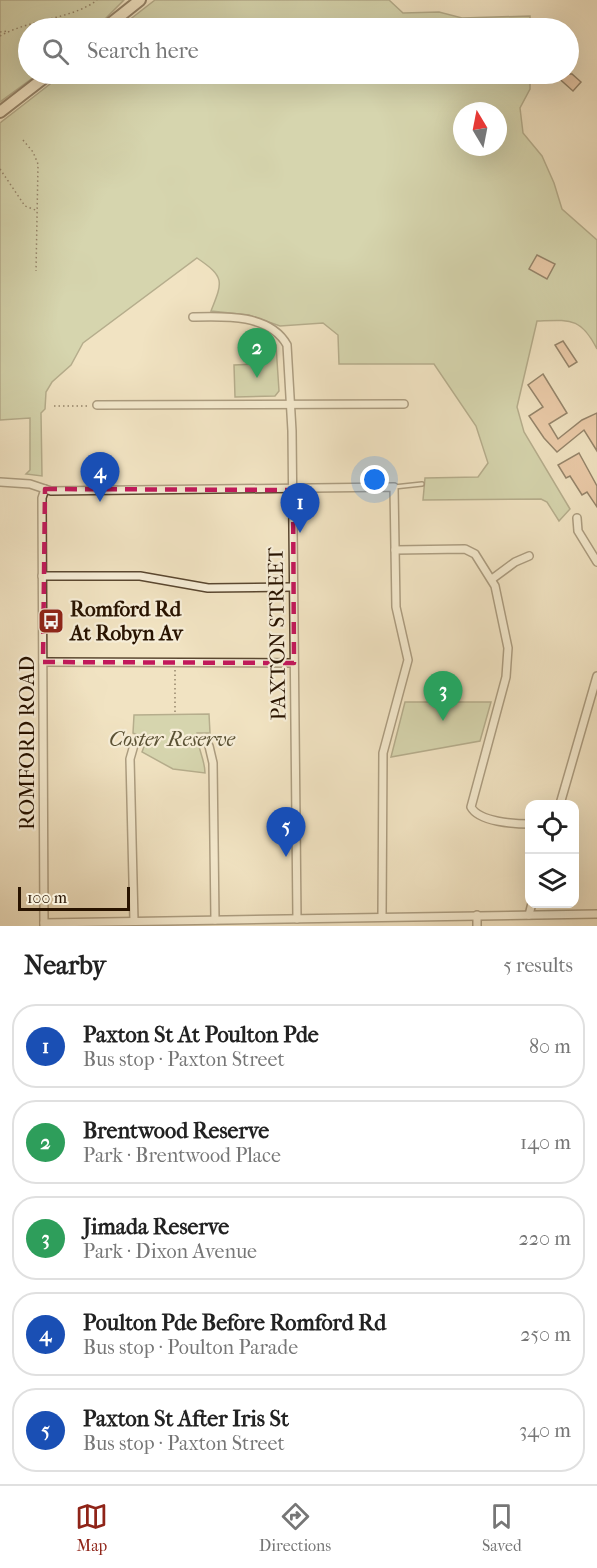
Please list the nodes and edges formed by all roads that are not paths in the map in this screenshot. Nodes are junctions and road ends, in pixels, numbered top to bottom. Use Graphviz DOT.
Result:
graph roads {
  1 [pos="140,0"];
  2 [pos="118,18"];
  3 [pos="36,84"];
  4 [pos="0,112"];
  5 [pos="193,317"];
  6 [pos="404,404"];
  7 [pos="97,405"];
  8 [pos="291,405"];
  9 [pos="0,482"];
  10 [pos="422,484"];
  11 [pos="394,487"];
  12 [pos="45,489"];
  13 [pos="292,490"];
  14 [pos="577,518"];
  15 [pos="395,550"];
  16 [pos="529,556"];
  17 [pos="597,562"];
  18 [pos="42,576"];
  19 [pos="492,579"];
  20 [pos="292,587"];
  21 [pos="43,662"];
  22 [pos="294,663"];
  23 [pos="597,675"];
  24 [pos="134,745"];
  25 [pos="209,746"];
  26 [pos="561,800"];
  27 [pos="525,824"];
  28 [pos="531,908"];
  29 [pos="597,914"];
  30 [pos="477,915"];
  31 [pos="529,915"];
  32 [pos="368,917"];
  33 [pos="382,917"];
  34 [pos="297,919"];
  35 [pos="215,920"];
  36 [pos="134,921"];
  37 [pos="259,923"];
  38 [pos="151,924"];
  39 [pos="44,925"];
  40 [pos="368,926"];
  41 [pos="477,926"];
  1 -- 2 [label="main road"];
  3 -- 4 [label="main road"];
  5 -- 8 [label="street, PAXTON STREET"];
  6 -- 8 [label="street"];
  7 -- 8 [label="street"];
  8 -- 13 [label="street, PAXTON STREET"];
  9 -- 12 [label="street"];
  10 -- 11 [label="lane"];
  11 -- 13 [label="street"];
  11 -- 15 [label="street"];
  12 -- 13 [label="street"];
  12 -- 18 [label="street, ROMFORD ROAD"];
  13 -- 20 [label="street, PAXTON STREET"];
  14 -- 17 [label="street"];
  15 -- 19 [label="street"];
  15 -- 33 [label="street"];
  16 -- 19 [label="street"];
  18 -- 20 [label="street"];
  18 -- 21 [label="street, ROMFORD ROAD"];
  19 -- 27 [label="street"];
  20 -- 22 [label="street, PAXTON STREET"];
  21 -- 22 [label="street"];
  21 -- 39 [label="street, ROMFORD ROAD"];
  22 -- 34 [label="street, PAXTON STREET"];
  23 -- 26 [label="street"];
  24 -- 36 [label="street"];
  25 -- 35 [label="street"];
  28 -- 31 [label="street"];
  29 -- 31 [label="street"];
  30 -- 31 [label="street"];
  30 -- 33 [label="street"];
  30 -- 41 [label="street"];
  32 -- 33 [label="street"];
  32 -- 34 [label="street"];
  32 -- 40 [label="street"];
  34 -- 37 [label="street"];
  35 -- 37 [label="street"];
  35 -- 38 [label="street"];
  36 -- 38 [label="street"];
  36 -- 39 [label="street"];
}
